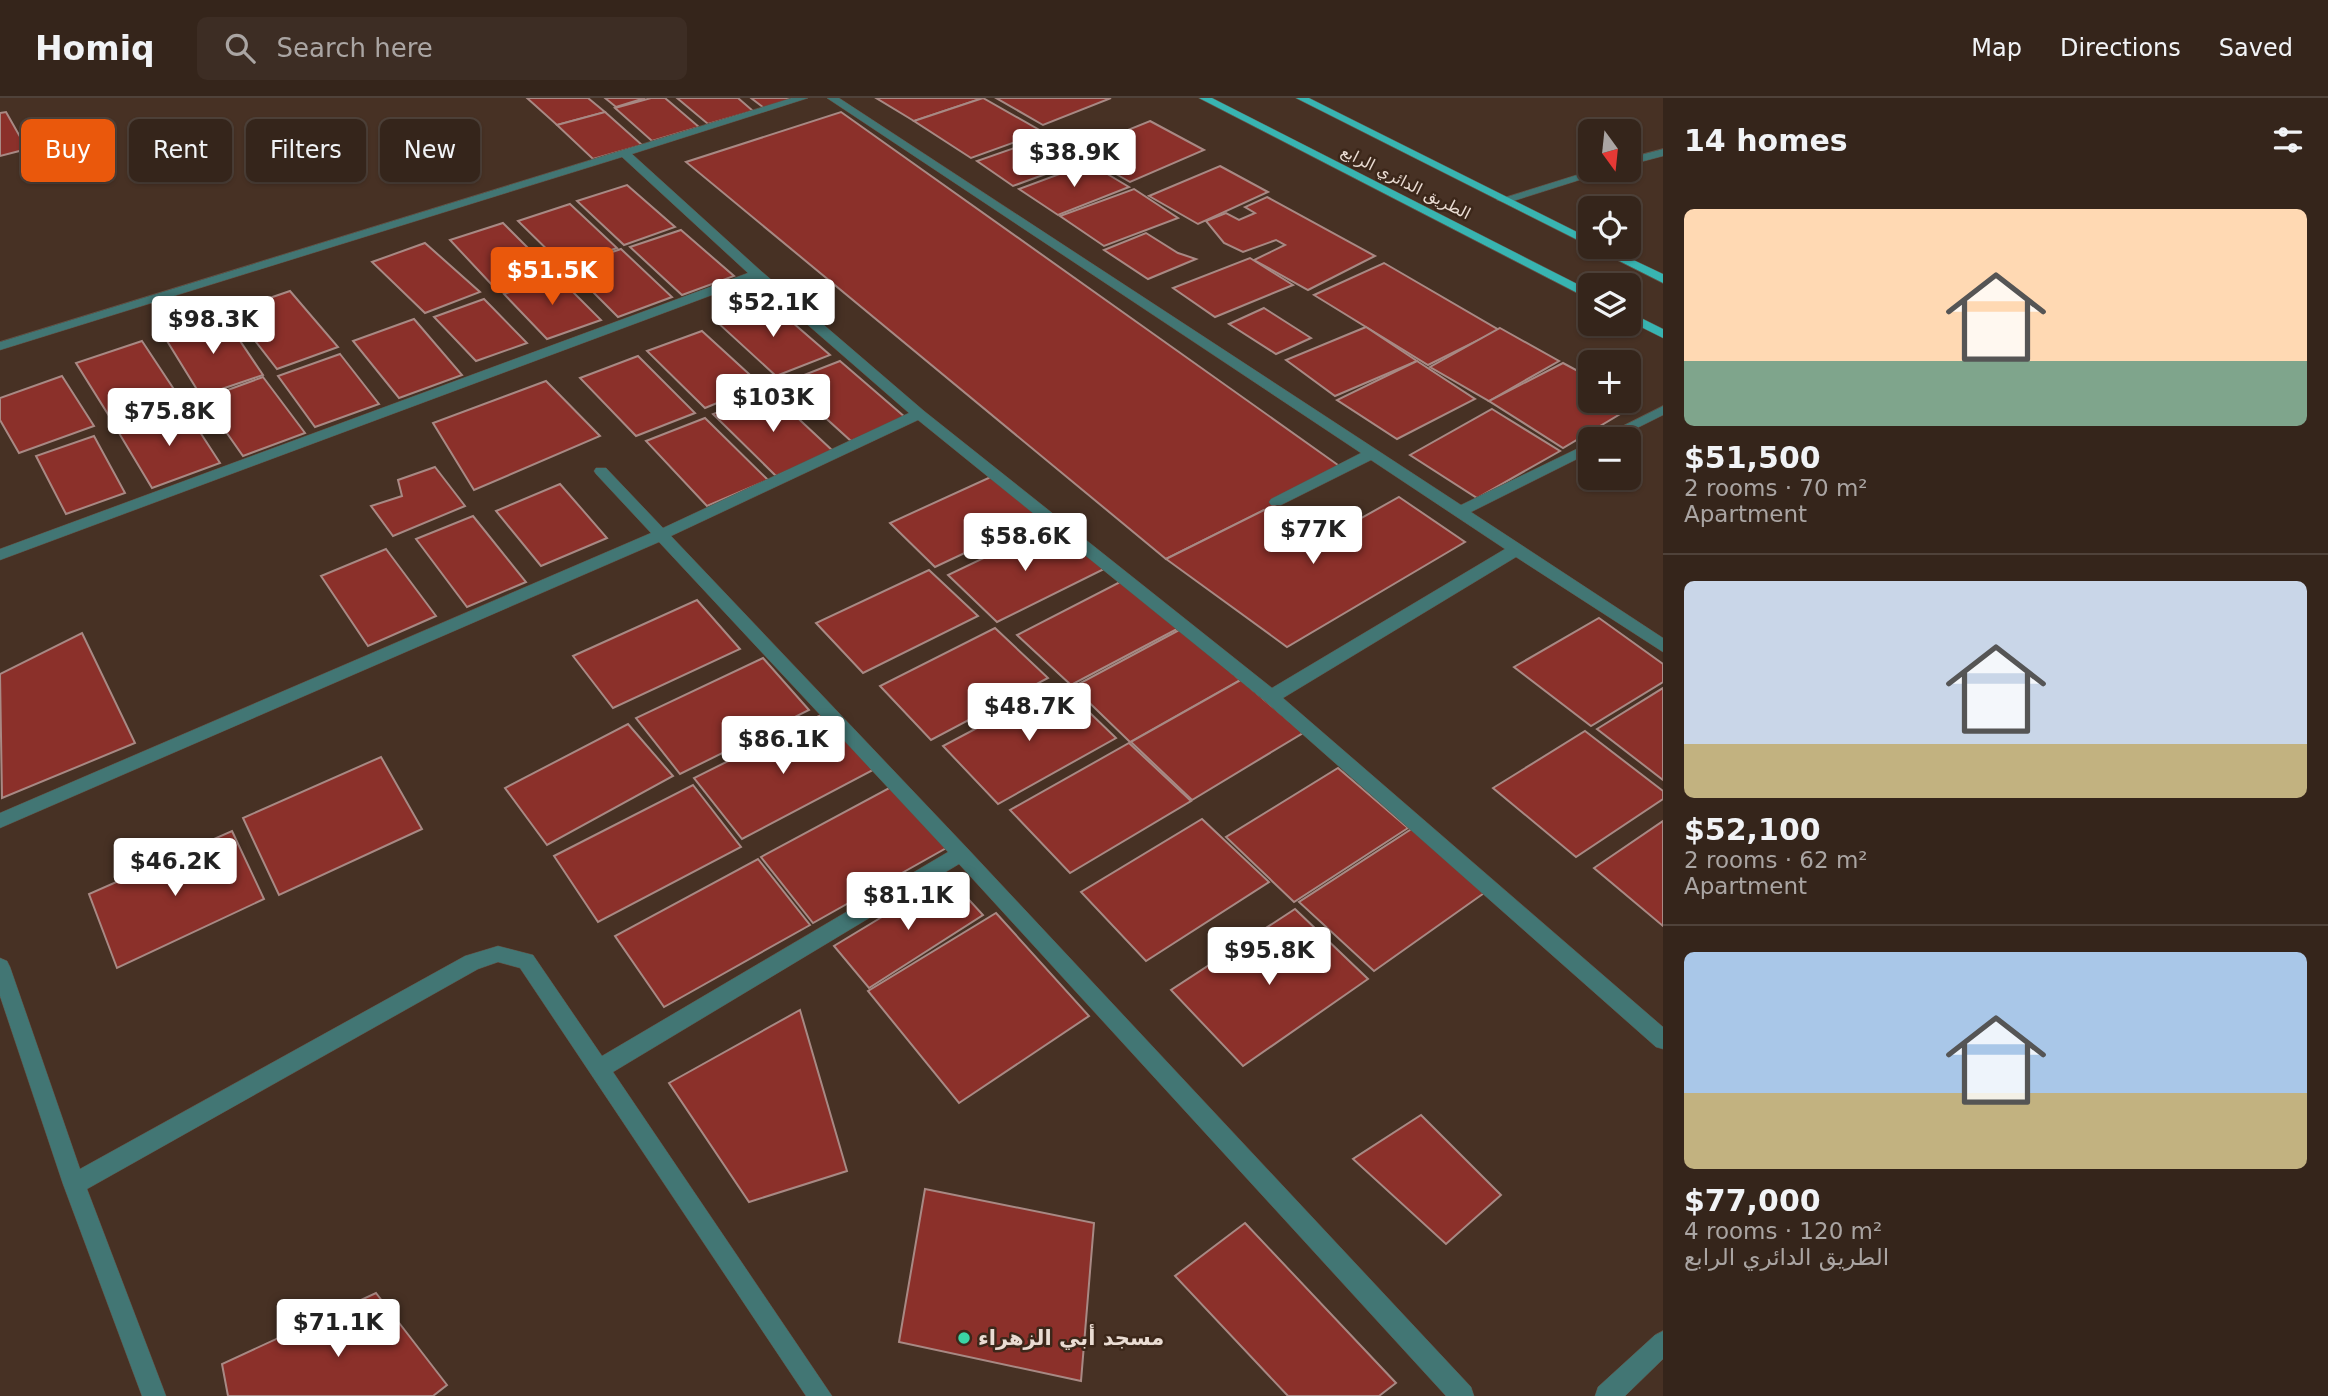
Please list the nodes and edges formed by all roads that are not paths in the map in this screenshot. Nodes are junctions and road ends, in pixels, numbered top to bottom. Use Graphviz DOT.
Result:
graph roads {
  1 [pos="803,98"];
  2 [pos="832,98"];
  3 [pos="1205,98"];
  4 [pos="1301,98"];
  5 [pos="1663,152"];
  6 [pos="625,154"];
  7 [pos="1642,158"];
  8 [pos="1578,178"];
  9 [pos="1503,200"];
  10 [pos="1578,238"];
  11 [pos="1622,259"];
  12 [pos="757,274"];
  13 [pos="1663,279"];
  14 [pos="1578,289"];
  15 [pos="1641,322"];
  16 [pos="1663,334"];
  17 [pos="0,346"];
  18 [pos="1663,410"];
  19 [pos="919,414"];
  20 [pos="1628,427"];
  21 [pos="1578,453"];
  22 [pos="1369,455"];
  23 [pos="601,471"];
  24 [pos="1276,502"];
  25 [pos="1458,513"];
  26 [pos="661,535"];
  27 [pos="1517,549"];
  28 [pos="0,555"];
  29 [pos="1663,646"];
  30 [pos="1271,697"];
  31 [pos="0,821"];
  32 [pos="961,854"];
  33 [pos="0,967"];
  34 [pos="1663,1040"];
  35 [pos="600,1068"];
  36 [pos="74,1184"];
  37 [pos="1663,1343"];
  38 [pos="154,1396"];
  39 [pos="820,1396"];
  40 [pos="1462,1396"];
  41 [pos="1607,1396"];
  1 -- 6 [label="street"];
  2 -- 22 [label="street"];
  3 -- 14 [label="main road, الطريق الدائري الرابع"];
  4 -- 9 [label="main road, الطريق الدائري الرابع"];
  5 -- 7 [label="street"];
  6 -- 12 [label="street"];
  6 -- 17 [label="street"];
  8 -- 9 [label="street"];
  9 -- 10 [label="main road, الطريق الدائري الرابع"];
  11 -- 13 [label="main road"];
  12 -- 19 [label="street"];
  12 -- 28 [label="street"];
  15 -- 16 [label="main road"];
  18 -- 20 [label="street"];
  19 -- 26 [label="street"];
  19 -- 30 [label="street"];
  21 -- 25 [label="street"];
  22 -- 24 [label="street"];
  22 -- 25 [label="street"];
  23 -- 26 [label="street"];
  25 -- 27 [label="street"];
  26 -- 31 [label="street"];
  26 -- 32 [label="street"];
  27 -- 29 [label="street"];
  27 -- 30 [label="street"];
  30 -- 34 [label="street"];
  32 -- 35 [label="street"];
  32 -- 40 [label="street"];
  33 -- 36 [label="street"];
  35 -- 36 [label="street"];
  35 -- 39 [label="street"];
  36 -- 38 [label="street"];
  37 -- 41 [label="street"];
}
